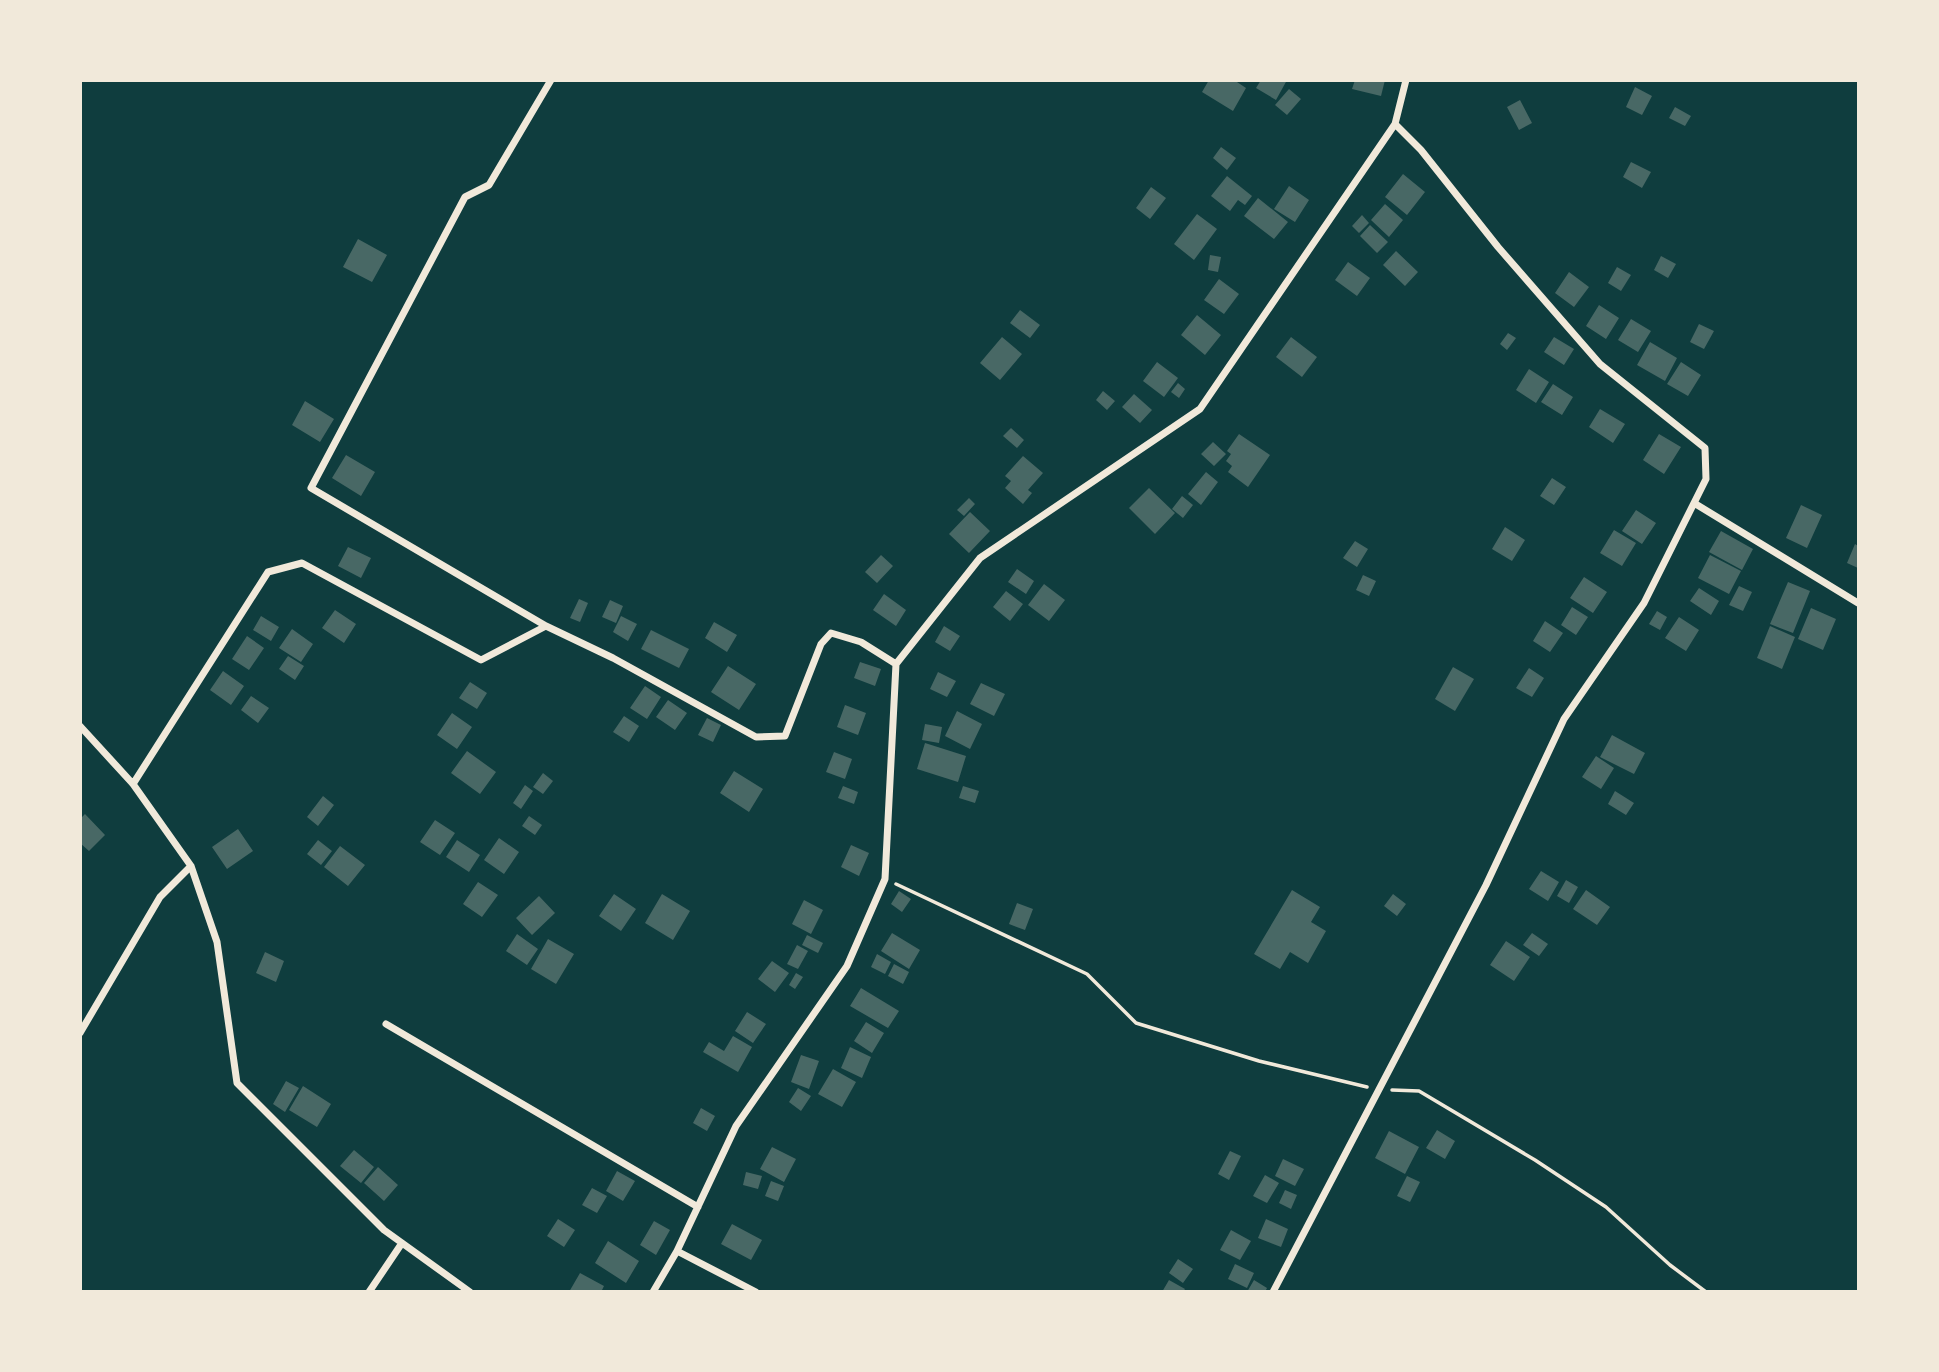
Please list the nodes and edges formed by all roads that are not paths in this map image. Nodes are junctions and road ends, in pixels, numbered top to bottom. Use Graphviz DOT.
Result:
graph roads {
  1 [pos="551,80"];
  2 [pos="1406,80"];
  3 [pos="1395,124"];
  4 [pos="1694,503"];
  5 [pos="1858,604"];
  6 [pos="546,626"];
  7 [pos="896,664"];
  8 [pos="80,726"];
  9 [pos="133,784"];
  10 [pos="191,866"];
  11 [pos="386,1024"];
  12 [pos="80,1033"];
  13 [pos="698,1207"];
  14 [pos="402,1243"];
  15 [pos="677,1251"];
  16 [pos="369,1292"];
  17 [pos="470,1292"];
  18 [pos="653,1292"];
  19 [pos="756,1292"];
  20 [pos="1273,1292"];
  1 -- 6 [label="street"];
  2 -- 3 [label="street"];
  3 -- 4 [label="street"];
  3 -- 7 [label="street"];
  4 -- 5 [label="street"];
  4 -- 20 [label="street"];
  6 -- 7 [label="street"];
  6 -- 9 [label="street"];
  7 -- 13 [label="street"];
  8 -- 9 [label="street"];
  9 -- 10 [label="street"];
  10 -- 12 [label="street"];
  10 -- 14 [label="street"];
  11 -- 13 [label="street"];
  13 -- 15 [label="street"];
  14 -- 16 [label="street"];
  14 -- 17 [label="street"];
  15 -- 18 [label="street"];
  15 -- 19 [label="street"];
}
